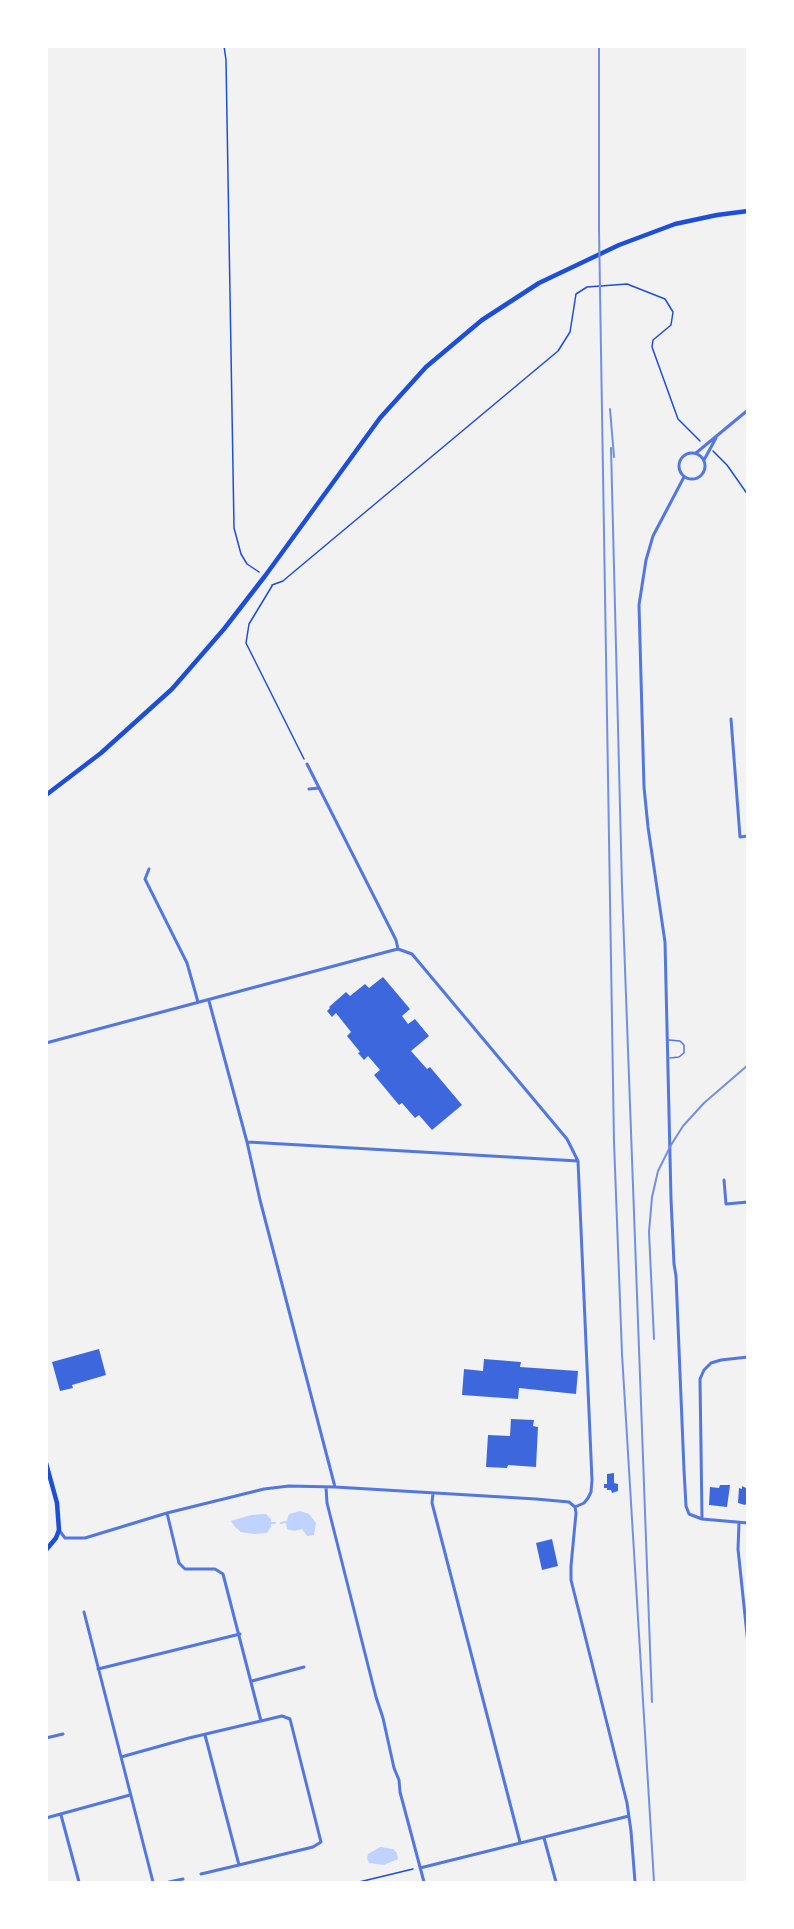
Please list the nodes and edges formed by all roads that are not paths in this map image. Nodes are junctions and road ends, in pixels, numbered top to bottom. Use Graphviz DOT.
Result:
graph roads {
  1 [pos="747,211"];
  2 [pos="747,410"];
  3 [pos="716,438"];
  4 [pos="696,453"];
  5 [pos="704,460"];
  6 [pos="684,477"];
  7 [pos="731,719"];
  8 [pos="307,764"];
  9 [pos="319,788"];
  10 [pos="309,789"];
  11 [pos="46,795"];
  12 [pos="747,836"];
  13 [pos="149,869"];
  14 [pos="398,949"];
  15 [pos="209,1000"];
  16 [pos="199,1003"];
  17 [pos="668,1040"];
  18 [pos="46,1043"];
  19 [pos="669,1058"];
  20 [pos="247,1142"];
  21 [pos="578,1161"];
  22 [pos="724,1180"];
  23 [pos="747,1202"];
  24 [pos="747,1357"];
  25 [pos="46,1463"];
  26 [pos="326,1487"];
  27 [pos="335,1487"];
  28 [pos="433,1493"];
  29 [pos="575,1507"];
  30 [pos="167,1513"];
  31 [pos="702,1519"];
  32 [pos="739,1523"];
  33 [pos="747,1523"];
  34 [pos="59,1530"];
  35 [pos="46,1550"];
  36 [pos="84,1612"];
  37 [pos="240,1634"];
  38 [pos="747,1644"];
  39 [pos="304,1667"];
  40 [pos="98,1669"];
  41 [pos="252,1682"];
  42 [pos="261,1721"];
  43 [pos="63,1734"];
  44 [pos="205,1735"];
  45 [pos="46,1738"];
  46 [pos="121,1757"];
  47 [pos="130,1795"];
  48 [pos="61,1814"];
  49 [pos="629,1816"];
  50 [pos="46,1818"];
  51 [pos="544,1838"];
  52 [pos="520,1842"];
  53 [pos="239,1865"];
  54 [pos="420,1868"];
  55 [pos="201,1874"];
  56 [pos="183,1879"];
  57 [pos="80,1882"];
  58 [pos="153,1882"];
  59 [pos="169,1882"];
  60 [pos="424,1882"];
  61 [pos="556,1882"];
  62 [pos="635,1882"];
  1 -- 11 [label="main road"];
  2 -- 3 [label="street"];
  3 -- 4 [label="street"];
  3 -- 5 [label="street"];
  4 -- 5 [label="street"];
  4 -- 6 [label="street"];
  5 -- 6 [label="street"];
  6 -- 17 [label="street"];
  7 -- 12 [label="street"];
  8 -- 9 [label="street"];
  9 -- 10 [label="street"];
  9 -- 14 [label="street"];
  13 -- 16 [label="street"];
  14 -- 15 [label="street"];
  14 -- 21 [label="street"];
  15 -- 16 [label="street"];
  15 -- 20 [label="street"];
  16 -- 18 [label="street"];
  17 -- 19 [label="street"];
  17 -- 19 [label="lane"];
  19 -- 31 [label="street"];
  20 -- 21 [label="street"];
  20 -- 27 [label="street"];
  21 -- 29 [label="street"];
  22 -- 23 [label="street"];
  24 -- 31 [label="street"];
  25 -- 34 [label="main road"];
  26 -- 27 [label="street"];
  26 -- 30 [label="street"];
  26 -- 54 [label="street"];
  27 -- 28 [label="street"];
  28 -- 29 [label="street"];
  28 -- 52 [label="street"];
  29 -- 49 [label="street"];
  30 -- 34 [label="street"];
  30 -- 37 [label="street"];
  31 -- 32 [label="street"];
  32 -- 33 [label="street"];
  32 -- 38 [label="street"];
  34 -- 35 [label="main road"];
  36 -- 40 [label="street"];
  37 -- 40 [label="street"];
  37 -- 41 [label="street"];
  39 -- 41 [label="street"];
  40 -- 46 [label="street"];
  41 -- 42 [label="street"];
  42 -- 44 [label="street"];
  42 -- 53 [label="street"];
  43 -- 45 [label="street"];
  44 -- 46 [label="street"];
  44 -- 53 [label="street"];
  46 -- 47 [label="street"];
  47 -- 48 [label="street"];
  47 -- 58 [label="street"];
  48 -- 50 [label="street"];
  48 -- 57 [label="street"];
  49 -- 51 [label="street"];
  49 -- 62 [label="street"];
  51 -- 52 [label="street"];
  51 -- 61 [label="street"];
  52 -- 54 [label="street"];
  53 -- 55 [label="street"];
  54 -- 60 [label="street"];
  56 -- 59 [label="street"];
}
